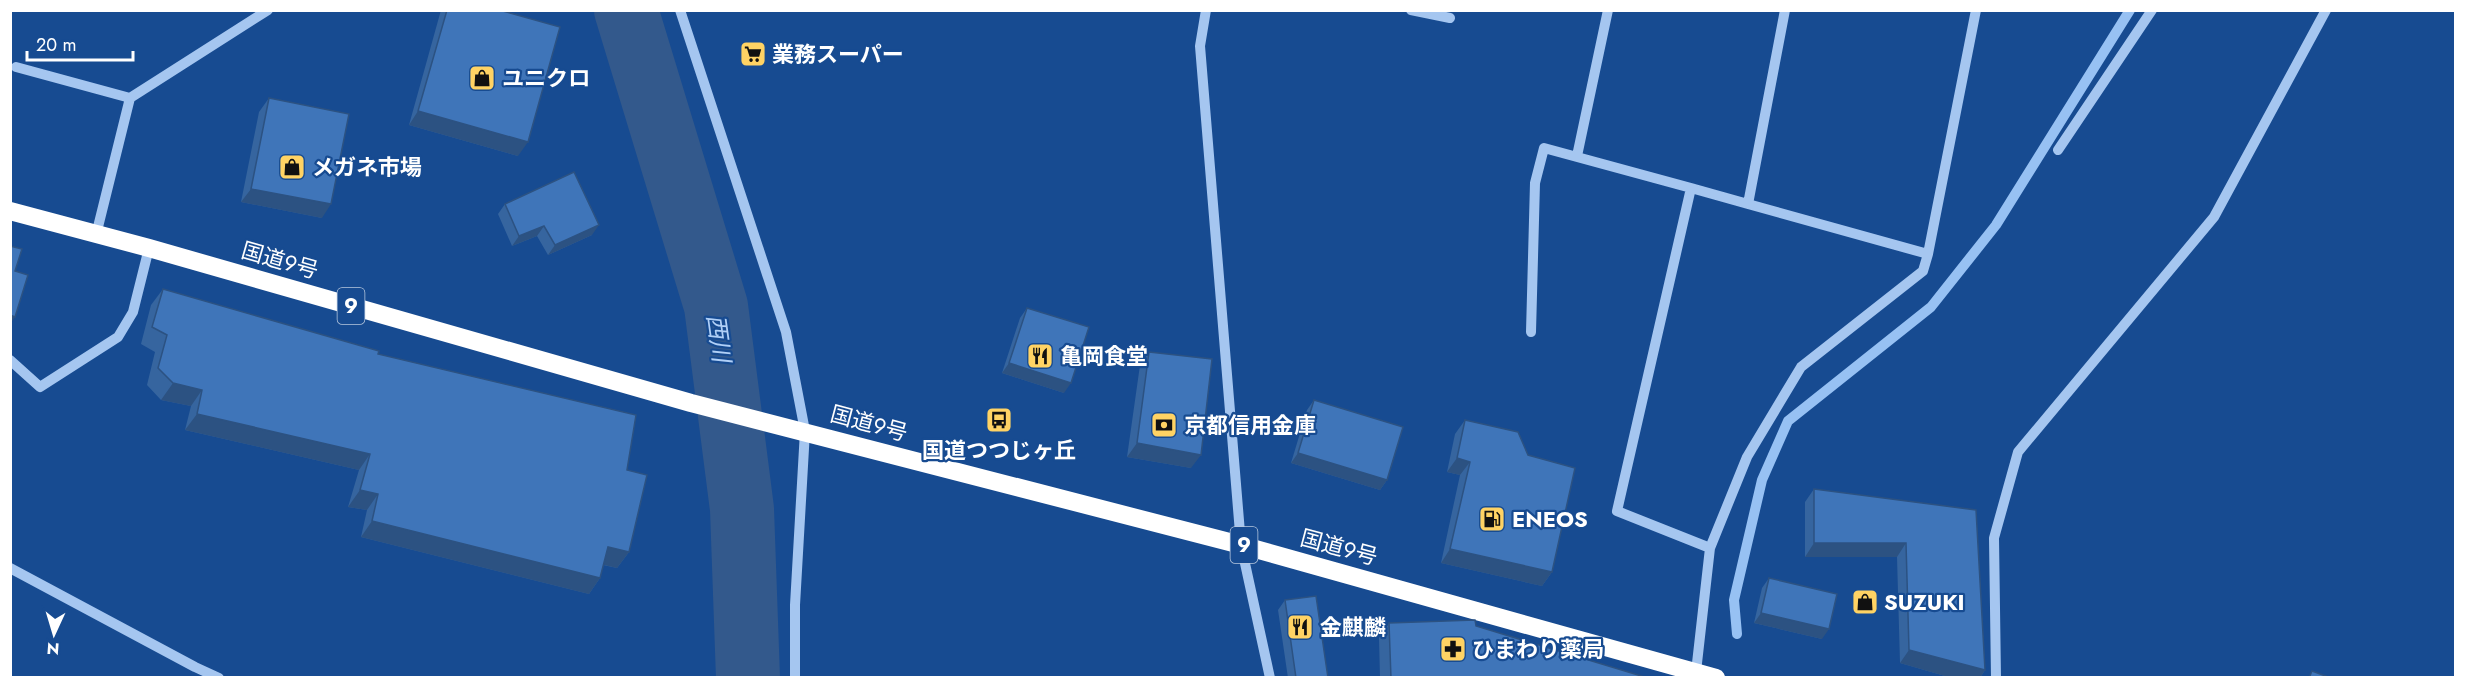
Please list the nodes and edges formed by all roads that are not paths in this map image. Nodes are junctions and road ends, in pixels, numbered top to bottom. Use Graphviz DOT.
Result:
graph roads {
  1 [pos="268,10"];
  2 [pos="680,10"];
  3 [pos="1206,10"];
  4 [pos="1411,10"];
  5 [pos="1608,10"];
  6 [pos="1785,10"];
  7 [pos="1976,10"];
  8 [pos="2152,10"];
  9 [pos="2326,10"];
  10 [pos="1450,18"];
  11 [pos="16,67"];
  12 [pos="130,98"];
  13 [pos="2058,150"];
  14 [pos="1577,156"];
  15 [pos="1691,188"];
  16 [pos="1748,204"];
  17 [pos="10,211"];
  18 [pos="96,235"];
  19 [pos="149,248"];
  20 [pos="1928,254"];
  21 [pos="1531,332"];
  22 [pos="10,360"];
  23 [pos="805,431"];
  24 [pos="1241,544"];
  25 [pos="1710,548"];
  26 [pos="10,568"];
  27 [pos="1696,672"];
  28 [pos="219,678"];
  29 [pos="795,678"];
  30 [pos="1270,678"];
  31 [pos="1716,678"];
  32 [pos="1996,678"];
  1 -- 12 [label="street"];
  2 -- 23 [label="street"];
  3 -- 24 [label="street"];
  4 -- 10 [label="street"];
  5 -- 14 [label="street"];
  6 -- 16 [label="street"];
  7 -- 20 [label="street"];
  8 -- 13 [label="street"];
  9 -- 32 [label="street"];
  11 -- 12 [label="street"];
  12 -- 18 [label="street"];
  14 -- 15 [label="street"];
  14 -- 21 [label="street"];
  15 -- 16 [label="street"];
  15 -- 25 [label="street"];
  16 -- 20 [label="street"];
  17 -- 18 [label="highway, 国道9号 / 9"];
  18 -- 19 [label="highway, 国道9号 / 9"];
  19 -- 22 [label="street"];
  19 -- 23 [label="highway, 国道9号 / 9"];
  20 -- 25 [label="street"];
  23 -- 24 [label="highway, 国道9号 / 9"];
  23 -- 29 [label="street"];
  24 -- 27 [label="highway, 国道9号 / 9"];
  24 -- 30 [label="street"];
  25 -- 27 [label="street"];
  26 -- 28 [label="street"];
  27 -- 31 [label="highway, 国道9号 / 9"];
}
